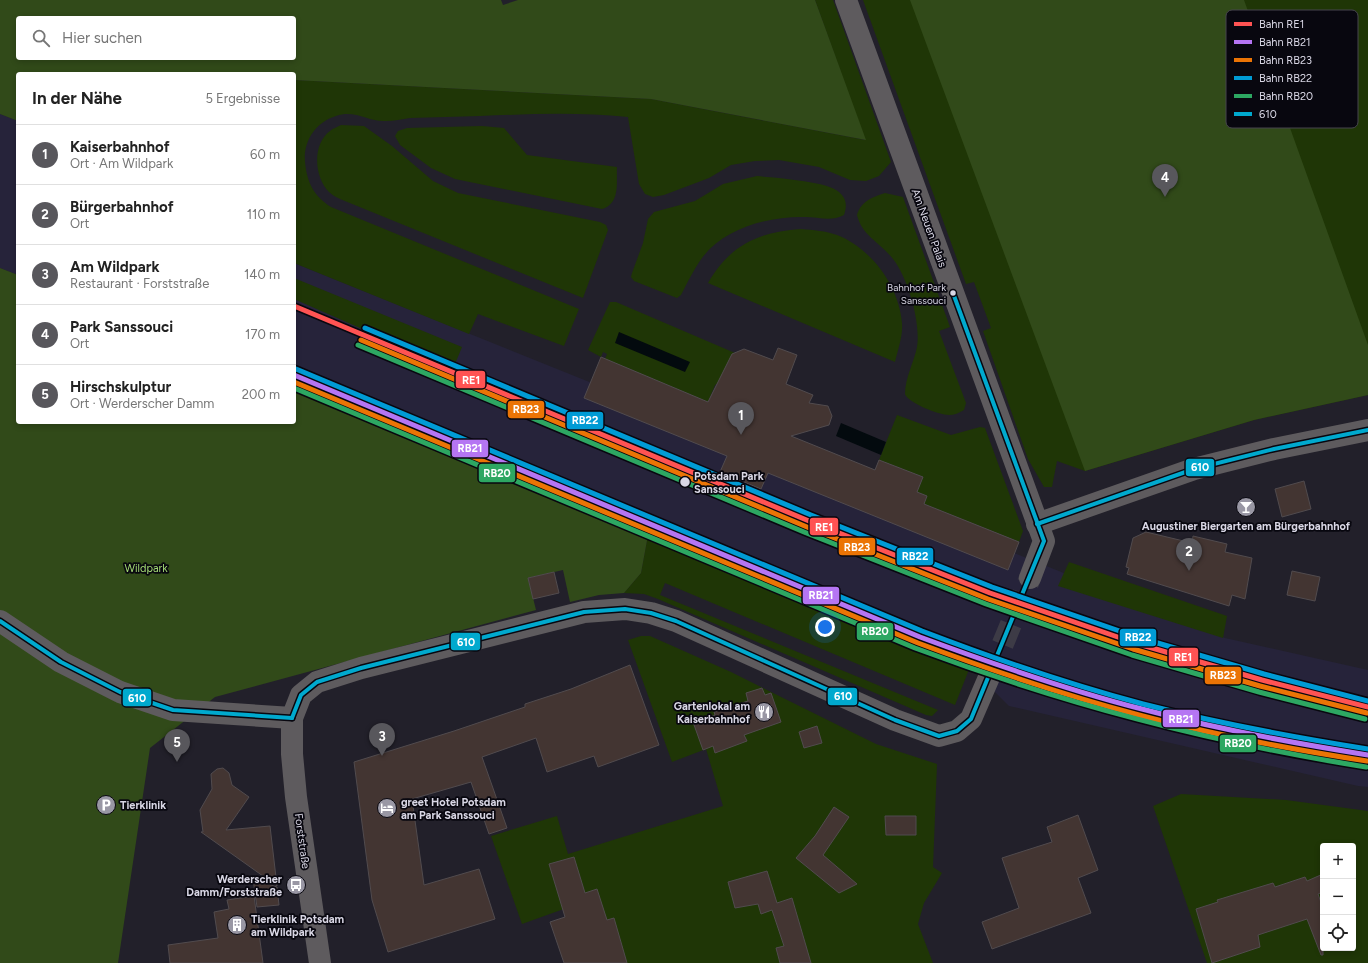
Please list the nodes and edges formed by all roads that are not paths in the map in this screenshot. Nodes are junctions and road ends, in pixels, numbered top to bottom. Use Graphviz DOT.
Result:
graph roads {
  1 [pos="846,0"];
  2 [pos="1368,430"];
  3 [pos="1037,524"];
  4 [pos="1030,578"];
  5 [pos="0,621"];
  6 [pos="990,675"];
  7 [pos="292,718"];
  8 [pos="320,963"];
  1 -- 3 [label="street, Am Neuen Palais"];
  2 -- 3 [label="street"];
  3 -- 4 [label="street, Am Neuen Palais"];
  5 -- 7 [label="street"];
  6 -- 7 [label="street"];
  7 -- 8 [label="street, Forststraße"];
}
